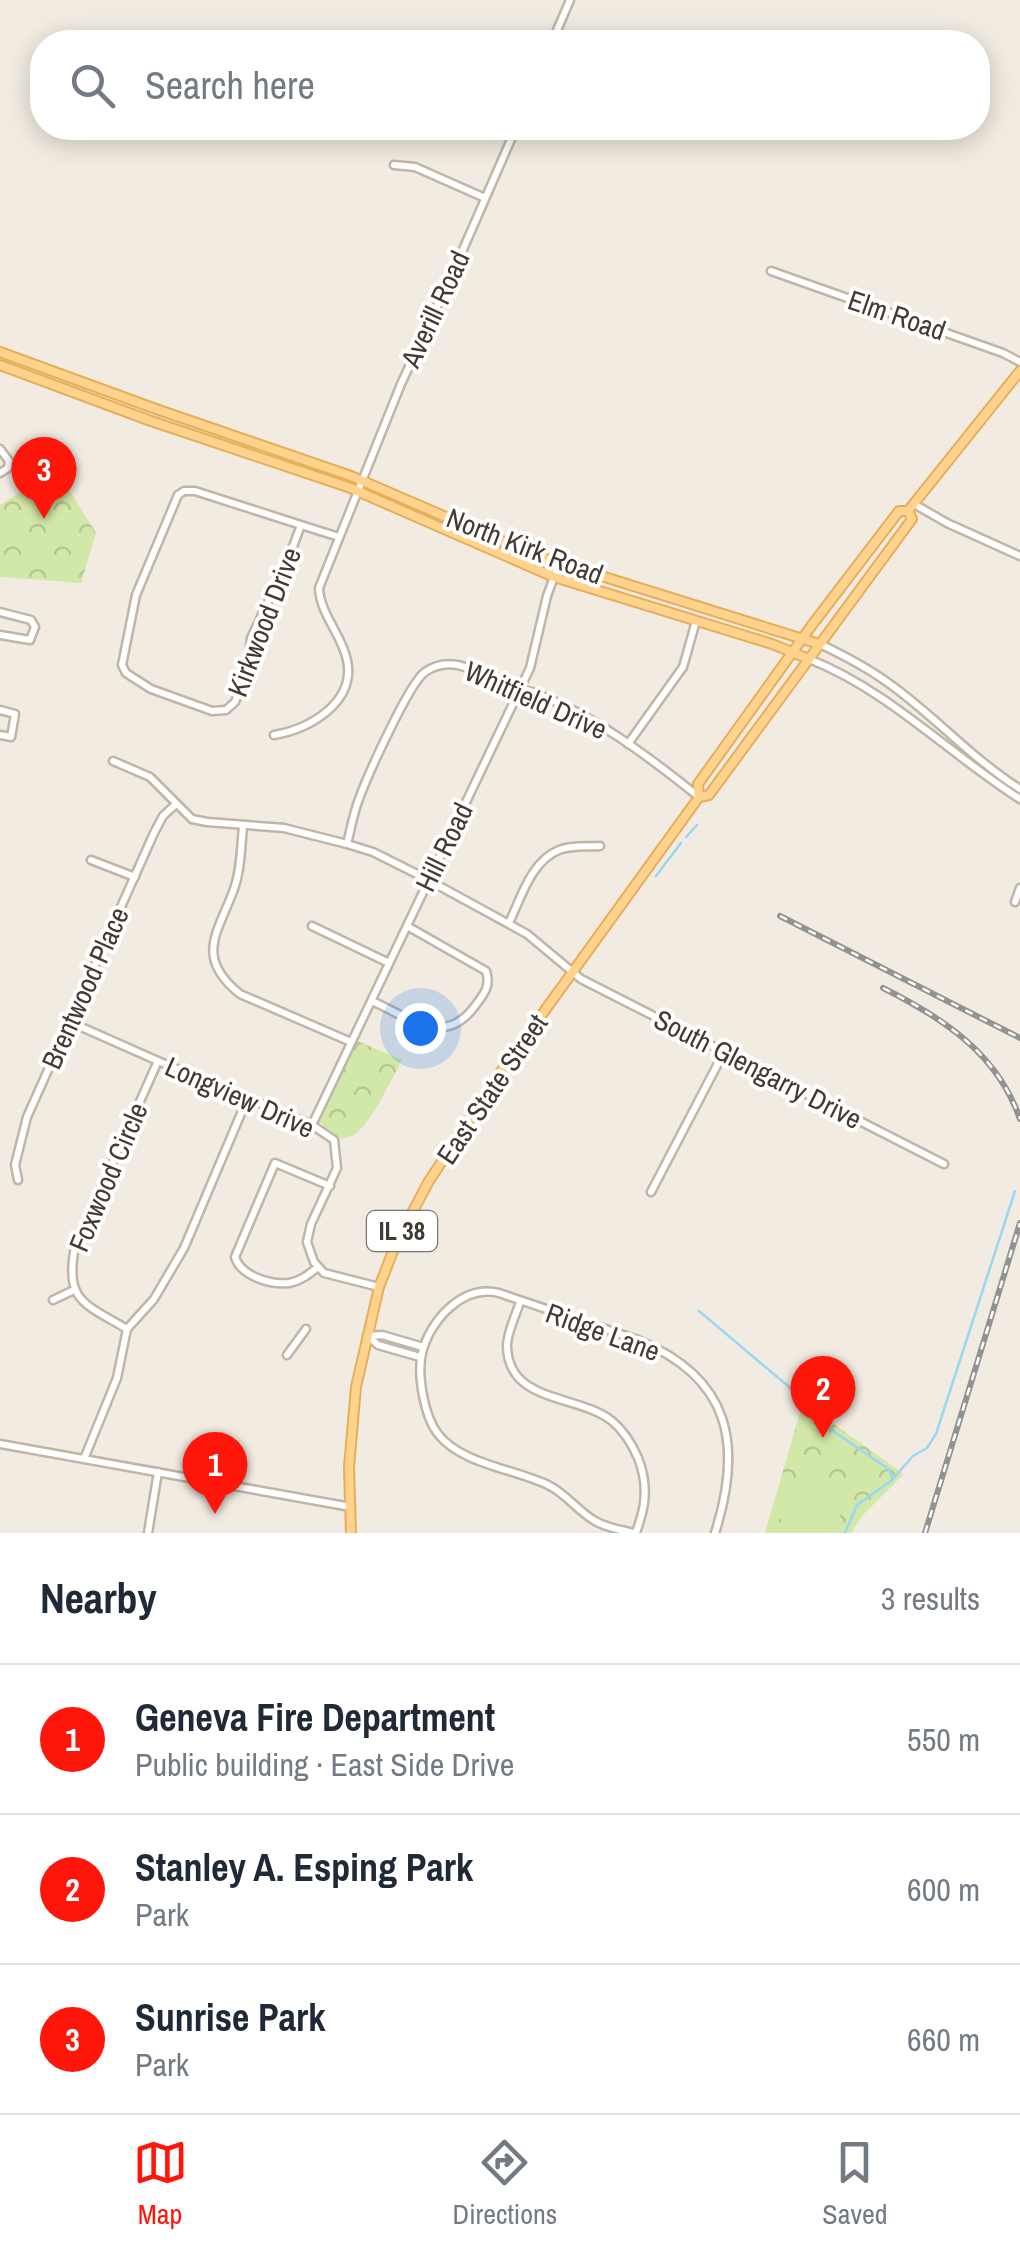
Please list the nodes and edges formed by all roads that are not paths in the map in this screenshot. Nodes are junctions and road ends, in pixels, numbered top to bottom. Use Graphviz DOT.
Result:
graph roads {
  1 [pos="570,0"];
  2 [pos="557,30"];
  3 [pos="511,140"];
  4 [pos="394,165"];
  5 [pos="485,198"];
  6 [pos="772,271"];
  7 [pos="0,352"];
  8 [pos="1020,362"];
  9 [pos="0,365"];
  10 [pos="1020,370"];
  11 [pos="0,449"];
  12 [pos="0,473"];
  13 [pos="362,480"];
  14 [pos="358,491"];
  15 [pos="911,507"];
  16 [pos="301,525"];
  17 [pos="339,538"];
  18 [pos="1020,556"];
  19 [pos="559,563"];
  20 [pos="554,576"];
  21 [pos="0,612"];
  22 [pos="696,621"];
  23 [pos="0,634"];
  24 [pos="804,638"];
  25 [pos="819,644"];
  26 [pos="793,652"];
  27 [pos="808,658"];
  28 [pos="520,690"];
  29 [pos="0,710"];
  30 [pos="0,734"];
  31 [pos="274,735"];
  32 [pos="628,744"];
  33 [pos="965,754"];
  34 [pos="113,760"];
  35 [pos="1020,789"];
  36 [pos="698,797"];
  37 [pos="1020,799"];
  38 [pos="176,804"];
  39 [pos="243,826"];
  40 [pos="347,844"];
  41 [pos="600,846"];
  42 [pos="92,860"];
  43 [pos="134,877"];
  44 [pos="428,880"];
  45 [pos="1020,888"];
  46 [pos="1015,902"];
  47 [pos="509,923"];
  48 [pos="312,926"];
  49 [pos="407,926"];
  50 [pos="389,963"];
  51 [pos="572,973"];
  52 [pos="372,1001"];
  53 [pos="70,1022"];
  54 [pos="351,1042"];
  55 [pos="724,1052"];
  56 [pos="158,1061"];
  57 [pos="248,1097"];
  58 [pos="312,1125"];
  59 [pos="944,1164"];
  60 [pos="18,1180"];
  61 [pos="330,1186"];
  62 [pos="651,1192"];
  63 [pos="318,1267"];
  64 [pos="379,1286"];
  65 [pos="74,1290"];
  66 [pos="53,1300"];
  67 [pos="520,1302"];
  68 [pos="127,1329"];
  69 [pos="306,1330"];
  70 [pos="367,1336"];
  71 [pos="424,1347"];
  72 [pos="287,1355"];
  73 [pos="421,1358"];
  74 [pos="0,1444"];
  75 [pos="84,1459"];
  76 [pos="158,1472"];
  77 [pos="351,1507"];
  78 [pos="597,1522"];
  79 [pos="148,1533"];
  80 [pos="351,1533"];
  81 [pos="594,1533"];
  82 [pos="635,1533"];
  83 [pos="715,1533"];
  1 -- 2 [label="street"];
  3 -- 5 [label="street, Averill Road"];
  4 -- 5 [label="street"];
  5 -- 13 [label="street, Averill Road"];
  6 -- 8 [label="street, Elm Road"];
  7 -- 13 [label="main road, North Kirk Road"];
  9 -- 14 [label="main road, North Kirk Road"];
  10 -- 15 [label="main road, East State Street / IL 38"];
  11 -- 12 [label="street"];
  13 -- 14 [label="street, Averill Road"];
  13 -- 19 [label="main road, North Kirk Road"];
  14 -- 17 [label="street, Averill Road"];
  14 -- 20 [label="main road, North Kirk Road"];
  15 -- 18 [label="street"];
  15 -- 24 [label="main road, East State Street / IL 38"];
  15 -- 25 [label="main road, East State Street / IL 38"];
  16 -- 16 [label="street, Kirkwood Drive"];
  16 -- 17 [label="street, Kirkwood Drive"];
  17 -- 31 [label="street, Averill Road"];
  19 -- 20 [label="street, Hill Road"];
  19 -- 24 [label="main road, North Kirk Road"];
  20 -- 22 [label="main road, North Kirk Road"];
  20 -- 28 [label="street, Hill Road"];
  21 -- 23 [label="street"];
  22 -- 26 [label="main road, North Kirk Road"];
  22 -- 32 [label="street"];
  24 -- 25 [label="main road, North Kirk Road"];
  24 -- 26 [label="main road, East State Street / IL 38"];
  25 -- 27 [label="main road, East State Street / IL 38"];
  25 -- 33 [label="street, North Kirk Road"];
  26 -- 27 [label="main road, North Kirk Road"];
  26 -- 36 [label="main road, East State Street / IL 38"];
  27 -- 33 [label="street, North Kirk Road"];
  27 -- 36 [label="main road, East State Street / IL 38"];
  28 -- 32 [label="street, Whitfield Drive"];
  28 -- 40 [label="street, Whitfield Drive"];
  28 -- 44 [label="street, Hill Road"];
  29 -- 30 [label="street"];
  32 -- 36 [label="street, Whitfield Drive"];
  33 -- 35 [label="street, North Kirk Road"];
  33 -- 37 [label="street, North Kirk Road"];
  34 -- 38 [label="street, South Glengarry Drive"];
  36 -- 51 [label="main road, East State Street / IL 38"];
  38 -- 39 [label="street, South Glengarry Drive"];
  38 -- 43 [label="street, Brentwood Place"];
  39 -- 40 [label="street, South Glengarry Drive"];
  39 -- 54 [label="street"];
  40 -- 44 [label="street, South Glengarry Drive"];
  41 -- 47 [label="street"];
  42 -- 43 [label="street"];
  43 -- 53 [label="street, Brentwood Place"];
  44 -- 47 [label="street, South Glengarry Drive"];
  44 -- 49 [label="street, Hill Road"];
  45 -- 46 [label="street"];
  47 -- 51 [label="street, South Glengarry Drive"];
  48 -- 50 [label="street"];
  49 -- 50 [label="street, Hill Road"];
  49 -- 52 [label="street"];
  50 -- 52 [label="street, Hill Road"];
  51 -- 55 [label="street, South Glengarry Drive"];
  51 -- 64 [label="main road, East State Street / IL 38"];
  52 -- 54 [label="street, Hill Road"];
  53 -- 56 [label="street, Longview Drive"];
  53 -- 60 [label="street, Brentwood Place"];
  54 -- 58 [label="street, Hill Road"];
  55 -- 59 [label="street, South Glengarry Drive"];
  55 -- 62 [label="street"];
  56 -- 57 [label="street, Longview Drive"];
  56 -- 65 [label="street, Foxwood Circle"];
  57 -- 58 [label="street, Longview Drive"];
  57 -- 68 [label="street"];
  58 -- 61 [label="street, Longview Drive"];
  61 -- 63 [label="street, Longview Drive"];
  61 -- 63 [label="street"];
  63 -- 64 [label="street"];
  64 -- 70 [label="main road, East State Street / IL 38"];
  65 -- 66 [label="street"];
  65 -- 68 [label="street, Foxwood Circle"];
  67 -- 71 [label="street, Ridge Lane"];
  67 -- 82 [label="street"];
  67 -- 83 [label="street, Ridge Lane"];
  68 -- 75 [label="street"];
  69 -- 72 [label="street"];
  70 -- 71 [label="street"];
  70 -- 73 [label="street"];
  70 -- 77 [label="main road, East State Street / IL 38"];
  71 -- 73 [label="street, Ridge Lane"];
  73 -- 78 [label="street"];
  74 -- 75 [label="street"];
  75 -- 76 [label="street"];
  76 -- 77 [label="street"];
  76 -- 79 [label="street"];
  77 -- 80 [label="main road, East State Street / IL 38"];
  78 -- 81 [label="street"];
  78 -- 82 [label="street"];
}
